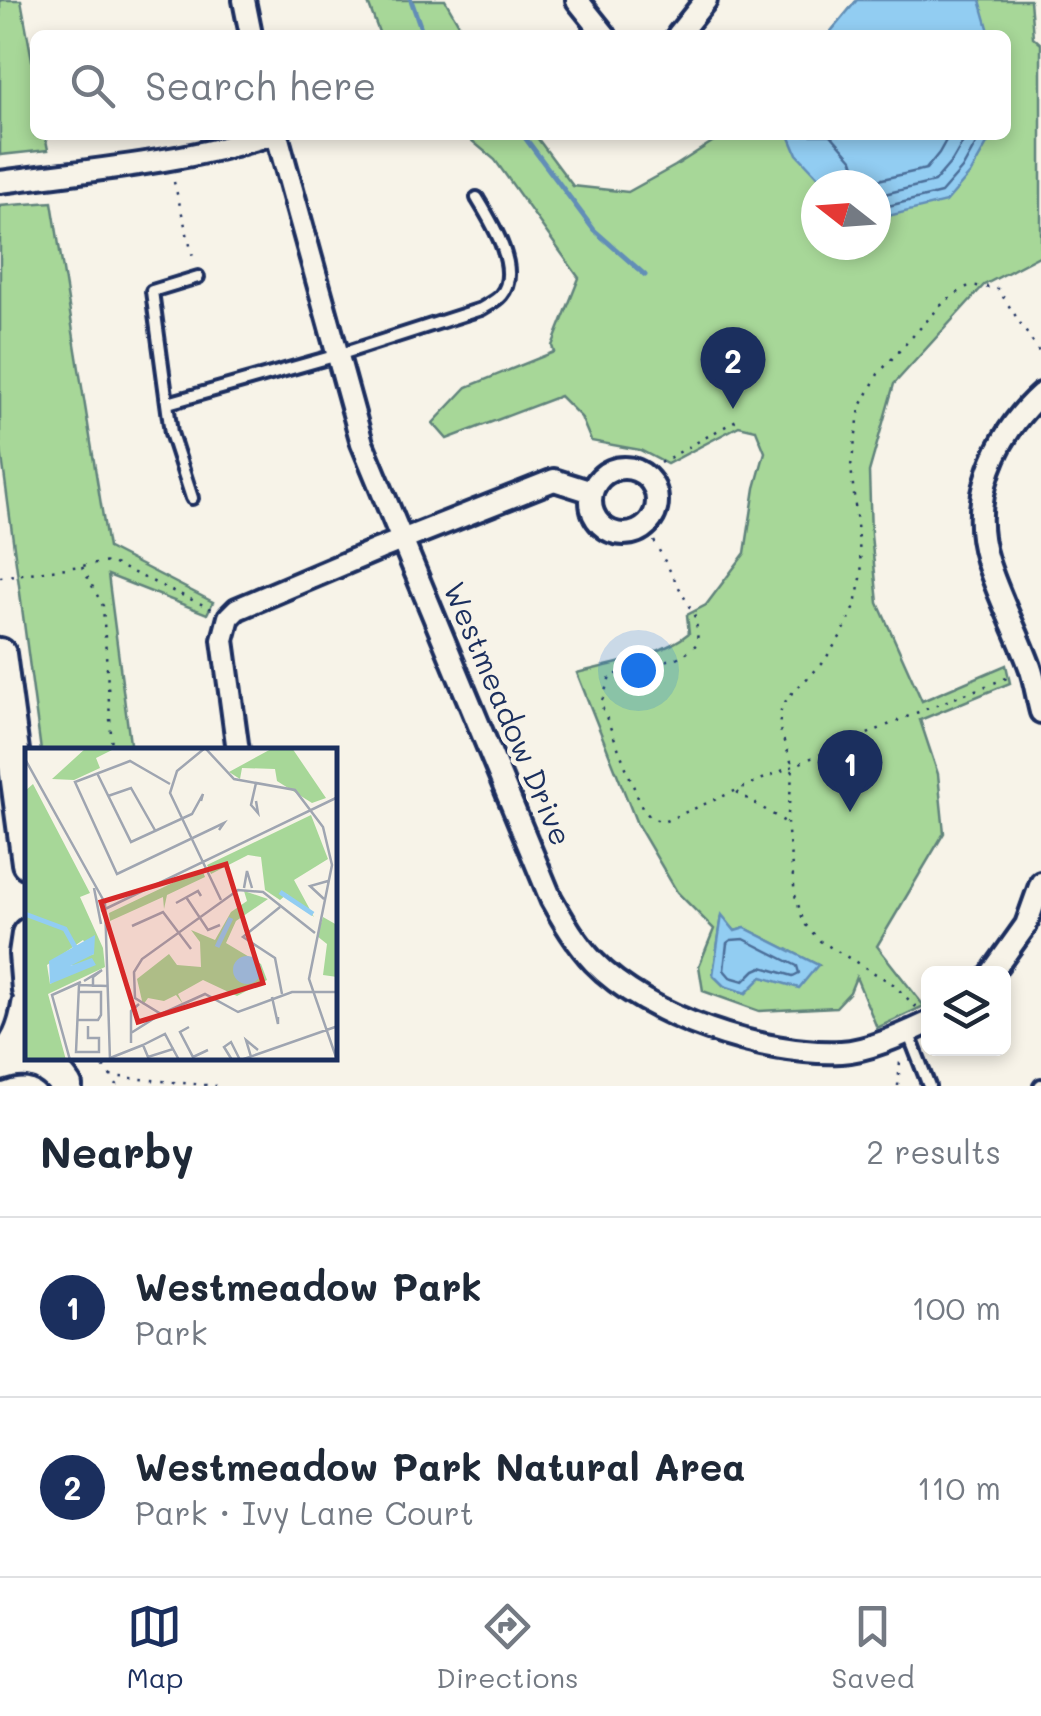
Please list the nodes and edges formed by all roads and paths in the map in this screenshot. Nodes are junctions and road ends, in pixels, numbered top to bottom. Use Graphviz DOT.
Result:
graph roads {
  1 [pos="244,0"];
  2 [pos="578,0"];
  3 [pos="706,0"];
  4 [pos="250,30"];
  5 [pos="601,30"];
  6 [pos="682,30"];
  7 [pos="256,140"];
  8 [pos="275,140"];
  9 [pos="0,182"];
  10 [pos="174,182"];
  11 [pos="477,198"];
  12 [pos="198,277"];
  13 [pos="338,355"];
  14 [pos="1041,355"];
  15 [pos="1041,394"];
  16 [pos="168,403"];
  17 [pos="742,417"];
  18 [pos="660,464"];
  19 [pos="592,492"];
  20 [pos="192,498"];
  21 [pos="403,540"];
  22 [pos="654,541"];
  23 [pos="81,565"];
  24 [pos="0,577"];
  25 [pos="212,610"];
  26 [pos="0,654"];
  27 [pos="1031,669"];
  28 [pos="1041,712"];
  29 [pos="112,748"];
  30 [pos="238,748"];
  31 [pos="793,767"];
  32 [pos="736,791"];
  33 [pos="786,823"];
  34 [pos="25,841"];
  35 [pos="1041,887"];
  36 [pos="997,966"];
  37 [pos="25,1023"];
  38 [pos="921,1026"];
  39 [pos="925,1056"];
  40 [pos="25,1060"];
  41 [pos="36,1061"];
  42 [pos="99,1061"];
  43 [pos="900,1061"];
  44 [pos="0,1064"];
  45 [pos="110,1076"];
  46 [pos="65,1078"];
  47 [pos="149,1079"];
  48 [pos="118,1086"];
  49 [pos="161,1086"];
  50 [pos="216,1086"];
  51 [pos="898,1086"];
  52 [pos="929,1086"];
  1 -- 4 [label="street"];
  2 -- 5 [label="street"];
  3 -- 6 [label="street"];
  7 -- 9 [label="street"];
  8 -- 13 [label="street, Westmeadow Drive"];
  10 -- 12 [label="path"];
  11 -- 13 [label="lane"];
  12 -- 16 [label="lane"];
  13 -- 16 [label="lane"];
  13 -- 21 [label="street, Westmeadow Drive"];
  14 -- 31 [label="path"];
  15 -- 27 [label="street"];
  16 -- 20 [label="lane"];
  17 -- 18 [label="path"];
  19 -- 21 [label="street"];
  21 -- 30 [label="street"];
  21 -- 38 [label="street, Westmeadow Drive"];
  22 -- 32 [label="path"];
  23 -- 24 [label="path"];
  23 -- 25 [label="path"];
  23 -- 29 [label="path"];
  26 -- 34 [label="main road"];
  27 -- 28 [label="street"];
  27 -- 31 [label="path"];
  31 -- 32 [label="path"];
  31 -- 33 [label="path"];
  32 -- 33 [label="path"];
  33 -- 38 [label="path"];
  35 -- 36 [label="street"];
  37 -- 44 [label="main road"];
  39 -- 52 [label="lane"];
  40 -- 44 [label="main road"];
  41 -- 46 [label="main road"];
  42 -- 45 [label="path"];
  43 -- 51 [label="path"];
  45 -- 47 [label="path"];
  45 -- 48 [label="path"];
  47 -- 49 [label="path"];
  47 -- 50 [label="path"];
}
